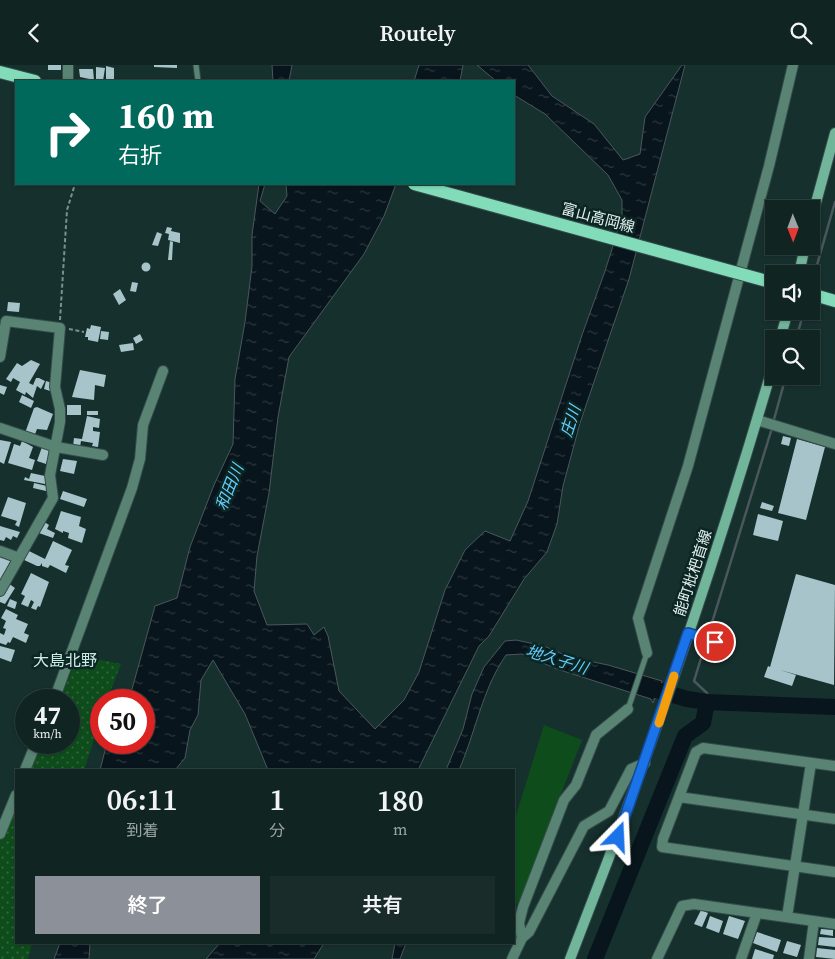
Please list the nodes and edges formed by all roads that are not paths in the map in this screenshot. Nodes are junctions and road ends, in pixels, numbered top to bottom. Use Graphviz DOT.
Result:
graph roads {
  1 [pos="68,65"];
  2 [pos="196,65"];
  3 [pos="793,65"];
  4 [pos="0,72"];
  5 [pos="31,80"];
  6 [pos="68,80"];
  7 [pos="198,80"];
  8 [pos="835,133"];
  9 [pos="418,185"];
  10 [pos="817,200"];
  11 [pos="765,281"];
  12 [pos="820,297"];
  13 [pos="835,301"];
  14 [pos="3,321"];
  15 [pos="0,357"];
  16 [pos="163,371"];
  17 [pos="767,385"];
  18 [pos="757,420"];
  19 [pos="0,428"];
  20 [pos="835,444"];
  21 [pos="56,447"];
  22 [pos="103,455"];
  23 [pos="0,551"];
  24 [pos="19,557"];
  25 [pos="0,591"];
  26 [pos="692,635"];
  27 [pos="715,642"];
  28 [pos="647,653"];
  29 [pos="58,689"];
  30 [pos="628,709"];
  31 [pos="32,754"];
  32 [pos="645,763"];
  33 [pos="811,763"];
  34 [pos="835,767"];
  35 [pos="25,769"];
  36 [pos="15,797"];
  37 [pos="679,797"];
  38 [pos="803,815"];
  39 [pos="835,819"];
  40 [pos="0,833"];
  41 [pos="795,865"];
  42 [pos="835,872"];
  43 [pos="757,913"];
  44 [pos="787,917"];
  45 [pos="814,921"];
  46 [pos="835,924"];
  47 [pos="522,937"];
  48 [pos="512,959"];
  49 [pos="570,959"];
  50 [pos="657,959"];
  51 [pos="740,959"];
  52 [pos="809,959"];
  1 -- 6 [label="street"];
  2 -- 7 [label="lane"];
  3 -- 28 [label="street"];
  4 -- 5 [label="main road"];
  8 -- 10 [label="main road"];
  9 -- 11 [label="main road, 富山高岡線, bridge"];
  12 -- 13 [label="main road"];
  14 -- 15 [label="street"];
  14 -- 21 [label="street"];
  16 -- 29 [label="street"];
  17 -- 18 [label="main road, 能町枇杷首線"];
  18 -- 20 [label="street"];
  18 -- 26 [label="main road, 能町枇杷首線"];
  19 -- 21 [label="street"];
  21 -- 22 [label="street"];
  21 -- 24 [label="street"];
  23 -- 24 [label="street"];
  24 -- 25 [label="street"];
  26 -- 27 [label="lane"];
  26 -- 32 [label="main road, 能町枇杷首線"];
  28 -- 30 [label="lane"];
  30 -- 47 [label="street"];
  31 -- 35 [label="street"];
  32 -- 47 [label="street"];
  32 -- 49 [label="main road, 能町枇杷首線"];
  33 -- 34 [label="street"];
  33 -- 37 [label="street"];
  33 -- 38 [label="street"];
  36 -- 40 [label="street"];
  37 -- 38 [label="street"];
  37 -- 41 [label="street"];
  38 -- 39 [label="street"];
  38 -- 41 [label="street"];
  41 -- 42 [label="street"];
  41 -- 44 [label="street"];
  43 -- 44 [label="street"];
  43 -- 50 [label="street"];
  43 -- 51 [label="street"];
  44 -- 45 [label="street"];
  45 -- 46 [label="street"];
  45 -- 52 [label="street"];
  47 -- 48 [label="street"];
}
